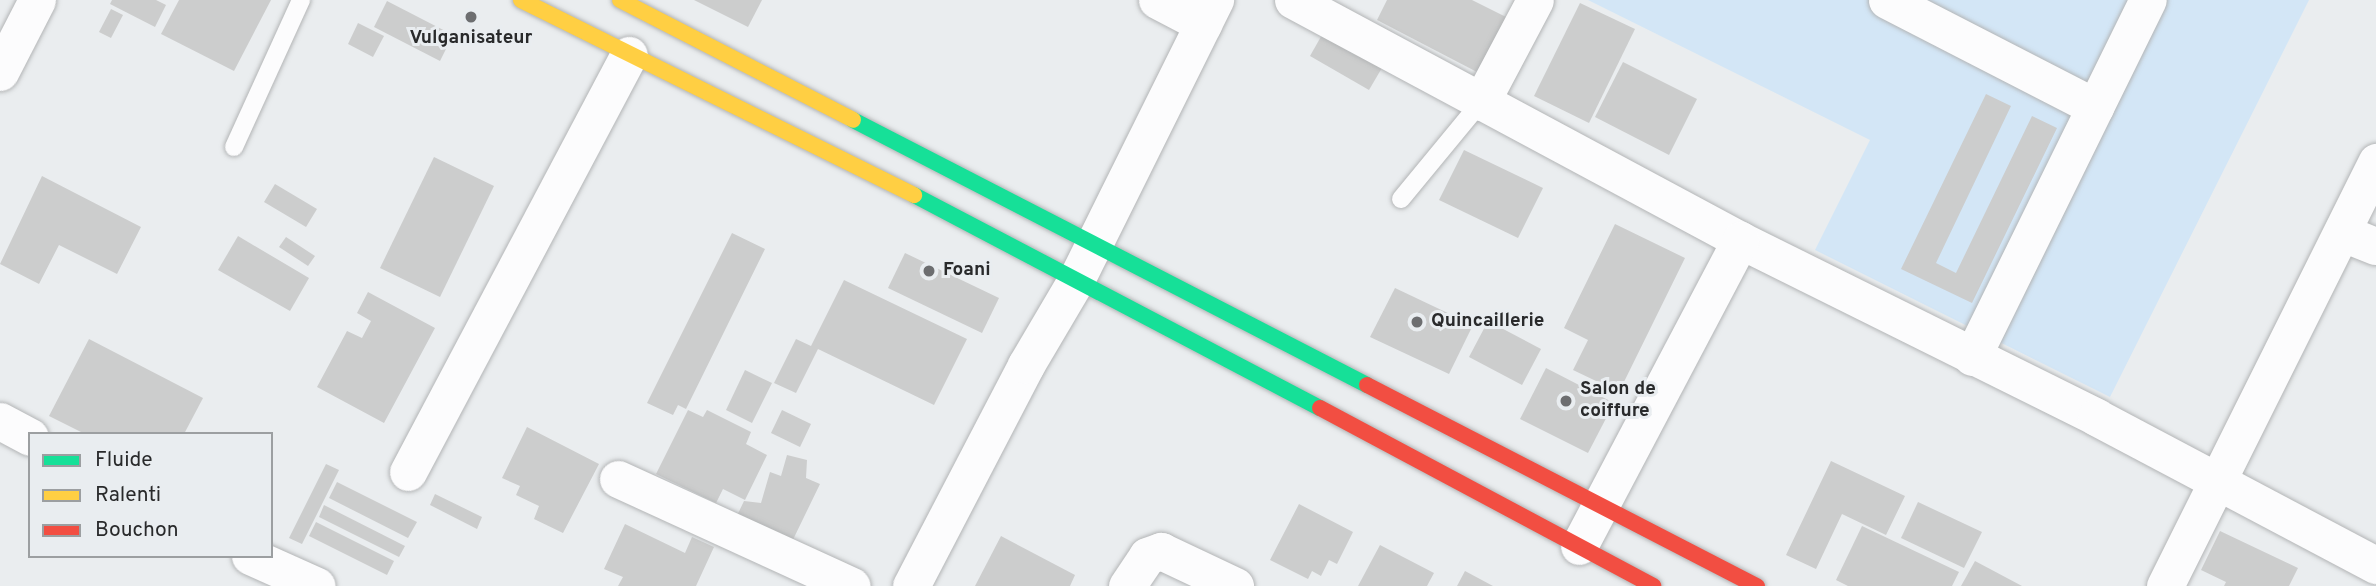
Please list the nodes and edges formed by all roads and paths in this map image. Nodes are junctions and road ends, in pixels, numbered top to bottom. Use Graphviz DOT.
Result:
graph roads {
  1 [pos="37,0"];
  2 [pos="301,0"];
  3 [pos="522,0"];
  4 [pos="620,0"];
  5 [pos="1157,0"];
  6 [pos="1293,0"];
  7 [pos="1535,0"];
  8 [pos="1886,0"];
  9 [pos="2148,0"];
  10 [pos="1209,12"];
  11 [pos="629,55"];
  12 [pos="0,72"];
  13 [pos="1481,102"];
  14 [pos="2095,107"];
  15 [pos="234,147"];
  16 [pos="2376,162"];
  17 [pos="1401,199"];
  18 [pos="2360,239"];
  19 [pos="1740,240"];
  20 [pos="1094,244"];
  21 [pos="1076,280"];
  22 [pos="1972,357"];
  23 [pos="0,421"];
  24 [pos="28,436"];
  25 [pos="408,472"];
  26 [pos="2216,479"];
  27 [pos="618,480"];
  28 [pos="1600,508"];
  29 [pos="1579,546"];
  30 [pos="254,558"];
  31 [pos="2376,565"];
  32 [pos="317,586"];
  33 [pos="852,586"];
  34 [pos="911,586"];
  35 [pos="1127,586"];
  36 [pos="1235,586"];
  37 [pos="1654,586"];
  38 [pos="1756,586"];
  39 [pos="2165,586"];
  1 -- 12 [label="street"];
  2 -- 15 [label="lane"];
  3 -- 11 [label="main road"];
  4 -- 20 [label="main road"];
  5 -- 10 [label="street"];
  6 -- 13 [label="street"];
  7 -- 13 [label="street"];
  8 -- 14 [label="street"];
  9 -- 14 [label="street"];
  10 -- 20 [label="street"];
  11 -- 21 [label="main road"];
  11 -- 25 [label="street"];
  13 -- 17 [label="lane"];
  13 -- 19 [label="street"];
  14 -- 22 [label="street"];
  16 -- 18 [label="street"];
  18 -- 26 [label="street"];
  19 -- 22 [label="street"];
  19 -- 28 [label="street"];
  20 -- 21 [label="street"];
  20 -- 28 [label="main road"];
  21 -- 29 [label="main road"];
  21 -- 34 [label="street"];
  22 -- 26 [label="street"];
  23 -- 24 [label="street"];
  26 -- 31 [label="street"];
  26 -- 39 [label="street"];
  27 -- 33 [label="street"];
  28 -- 29 [label="street"];
  28 -- 38 [label="main road"];
  29 -- 37 [label="main road"];
  30 -- 32 [label="street"];
  35 -- 36 [label="street"];
}
